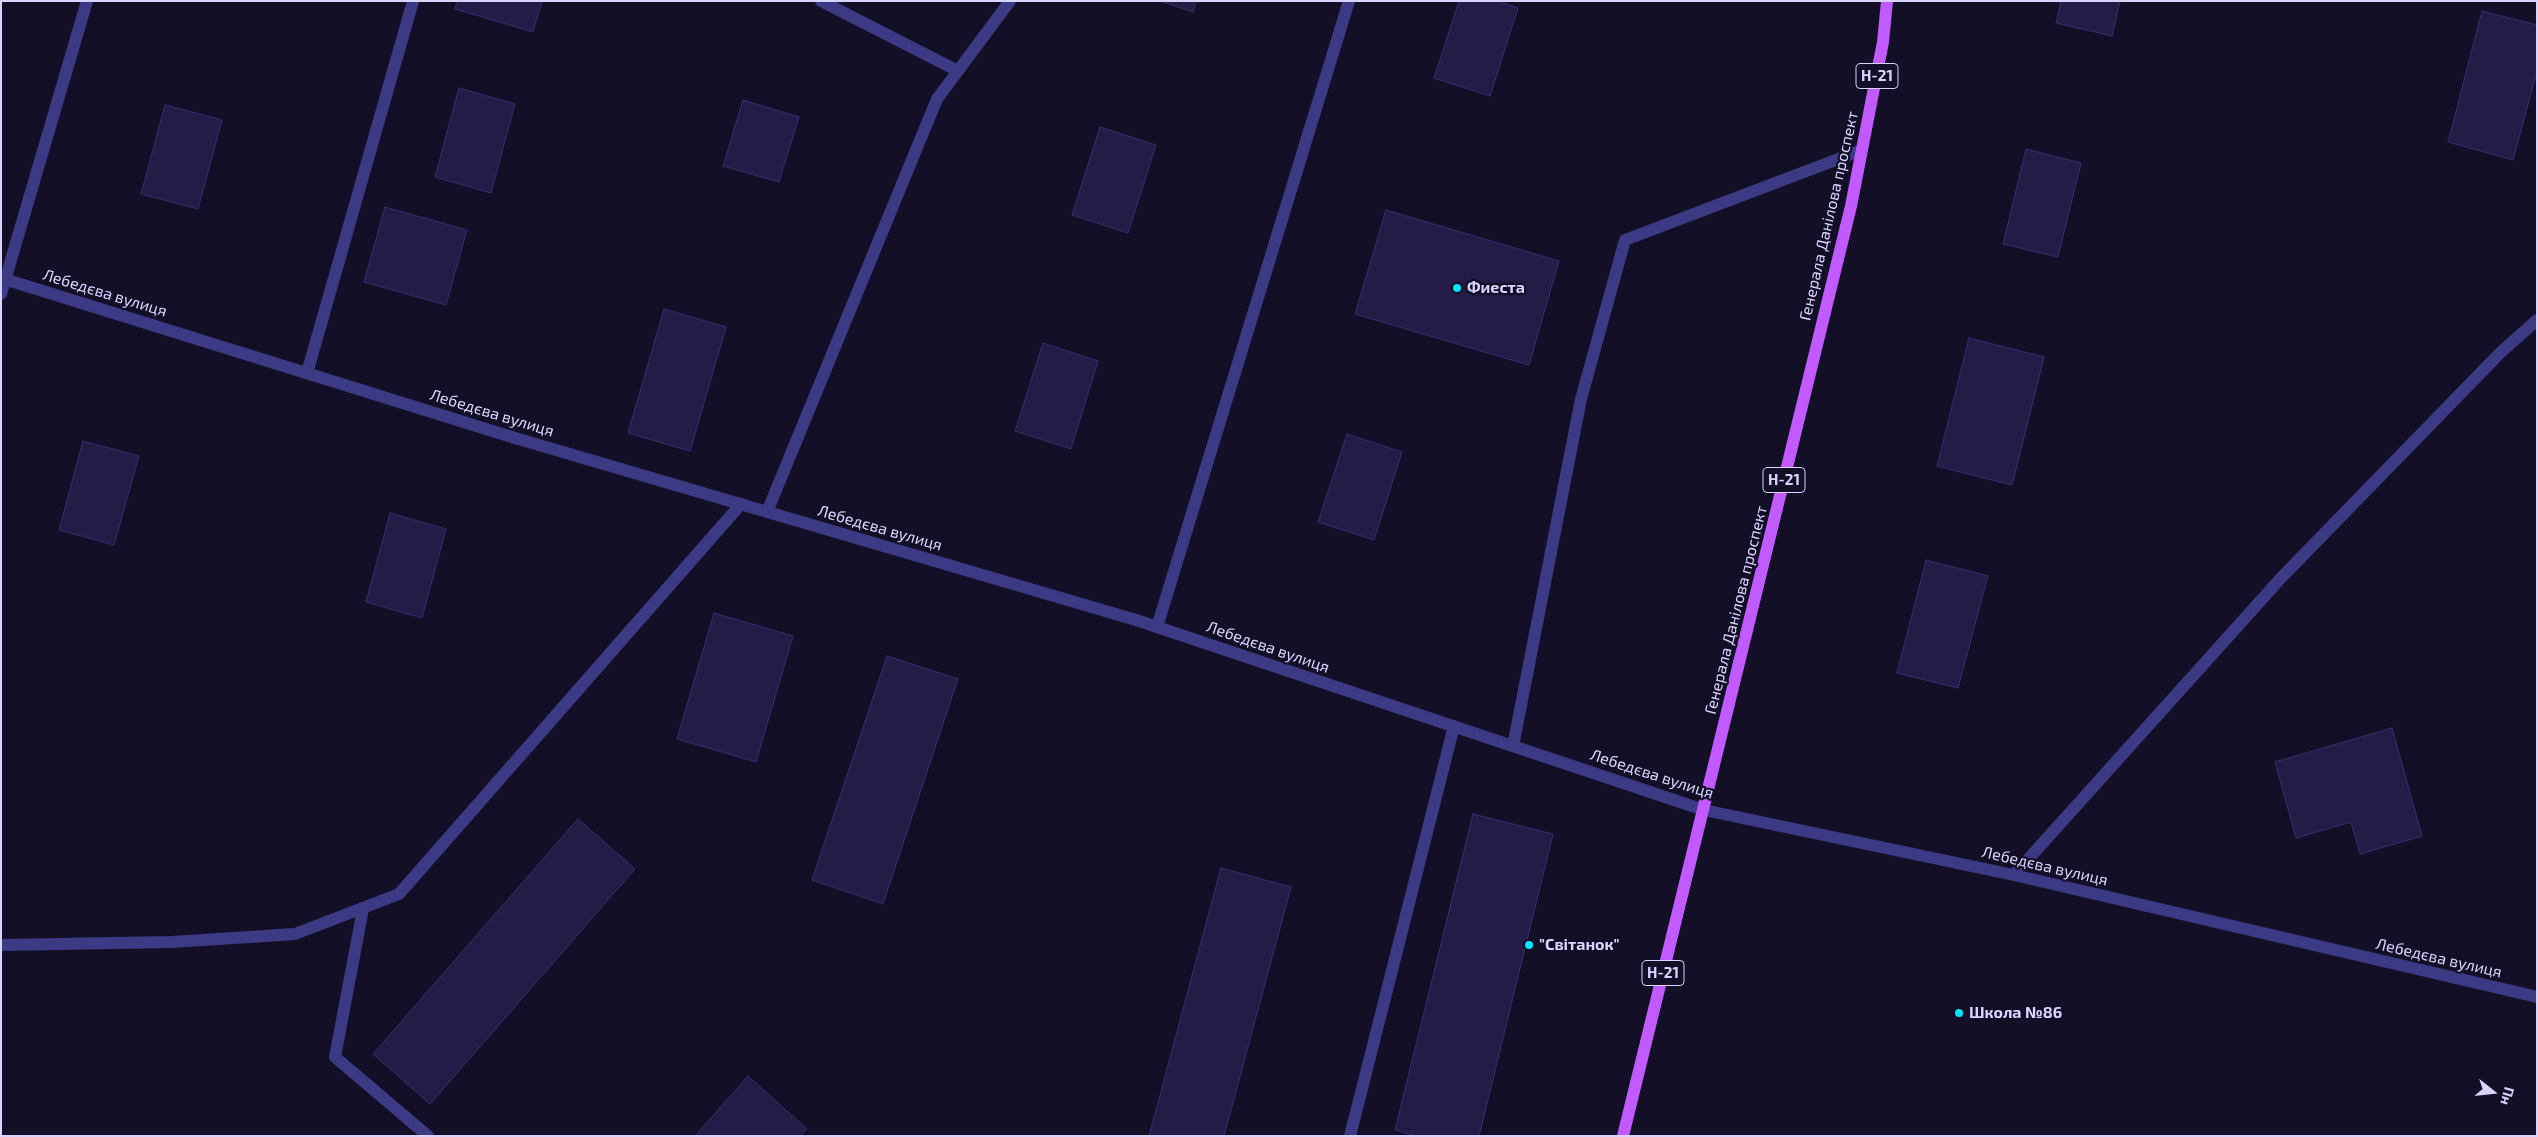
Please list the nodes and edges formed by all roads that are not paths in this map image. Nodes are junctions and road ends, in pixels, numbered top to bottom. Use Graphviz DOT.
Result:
graph roads {
  1 [pos="87,1"];
  2 [pos="413,1"];
  3 [pos="822,1"];
  4 [pos="1010,1"];
  5 [pos="1349,1"];
  6 [pos="1887,1"];
  7 [pos="958,71"];
  8 [pos="1862,150"];
  9 [pos="4,278"];
  10 [pos="1,294"];
  11 [pos="2537,320"];
  12 [pos="307,373"];
  13 [pos="742,504"];
  14 [pos="767,512"];
  15 [pos="1157,626"];
  16 [pos="1454,726"];
  17 [pos="1514,746"];
  18 [pos="1704,810"];
  19 [pos="2014,875"];
  20 [pos="362,909"];
  21 [pos="1,946"];
  22 [pos="2537,997"];
  23 [pos="428,1136"];
  24 [pos="1350,1136"];
  25 [pos="1623,1136"];
  1 -- 9 [label="street"];
  2 -- 12 [label="street"];
  3 -- 7 [label="street"];
  4 -- 7 [label="street"];
  5 -- 15 [label="street"];
  6 -- 8 [label="main road, Генерала Данілова проспект / Н-21"];
  7 -- 14 [label="street"];
  8 -- 17 [label="street"];
  8 -- 18 [label="main road, Генерала Данілова проспект / Н-21"];
  9 -- 10 [label="street"];
  9 -- 12 [label="street, Лебедєва вулиця"];
  11 -- 19 [label="street"];
  12 -- 13 [label="street, Лебедєва вулиця"];
  13 -- 14 [label="street, Лебедєва вулиця"];
  13 -- 20 [label="street"];
  14 -- 15 [label="street, Лебедєва вулиця"];
  15 -- 16 [label="street, Лебедєва вулиця"];
  16 -- 17 [label="street, Лебедєва вулиця"];
  16 -- 24 [label="street"];
  17 -- 18 [label="street, Лебедєва вулиця"];
  18 -- 19 [label="street, Лебедєва вулиця"];
  18 -- 25 [label="main road, Генерала Данілова проспект / Н-21"];
  19 -- 22 [label="street, Лебедєва вулиця"];
  20 -- 21 [label="street"];
  20 -- 23 [label="street"];
}
